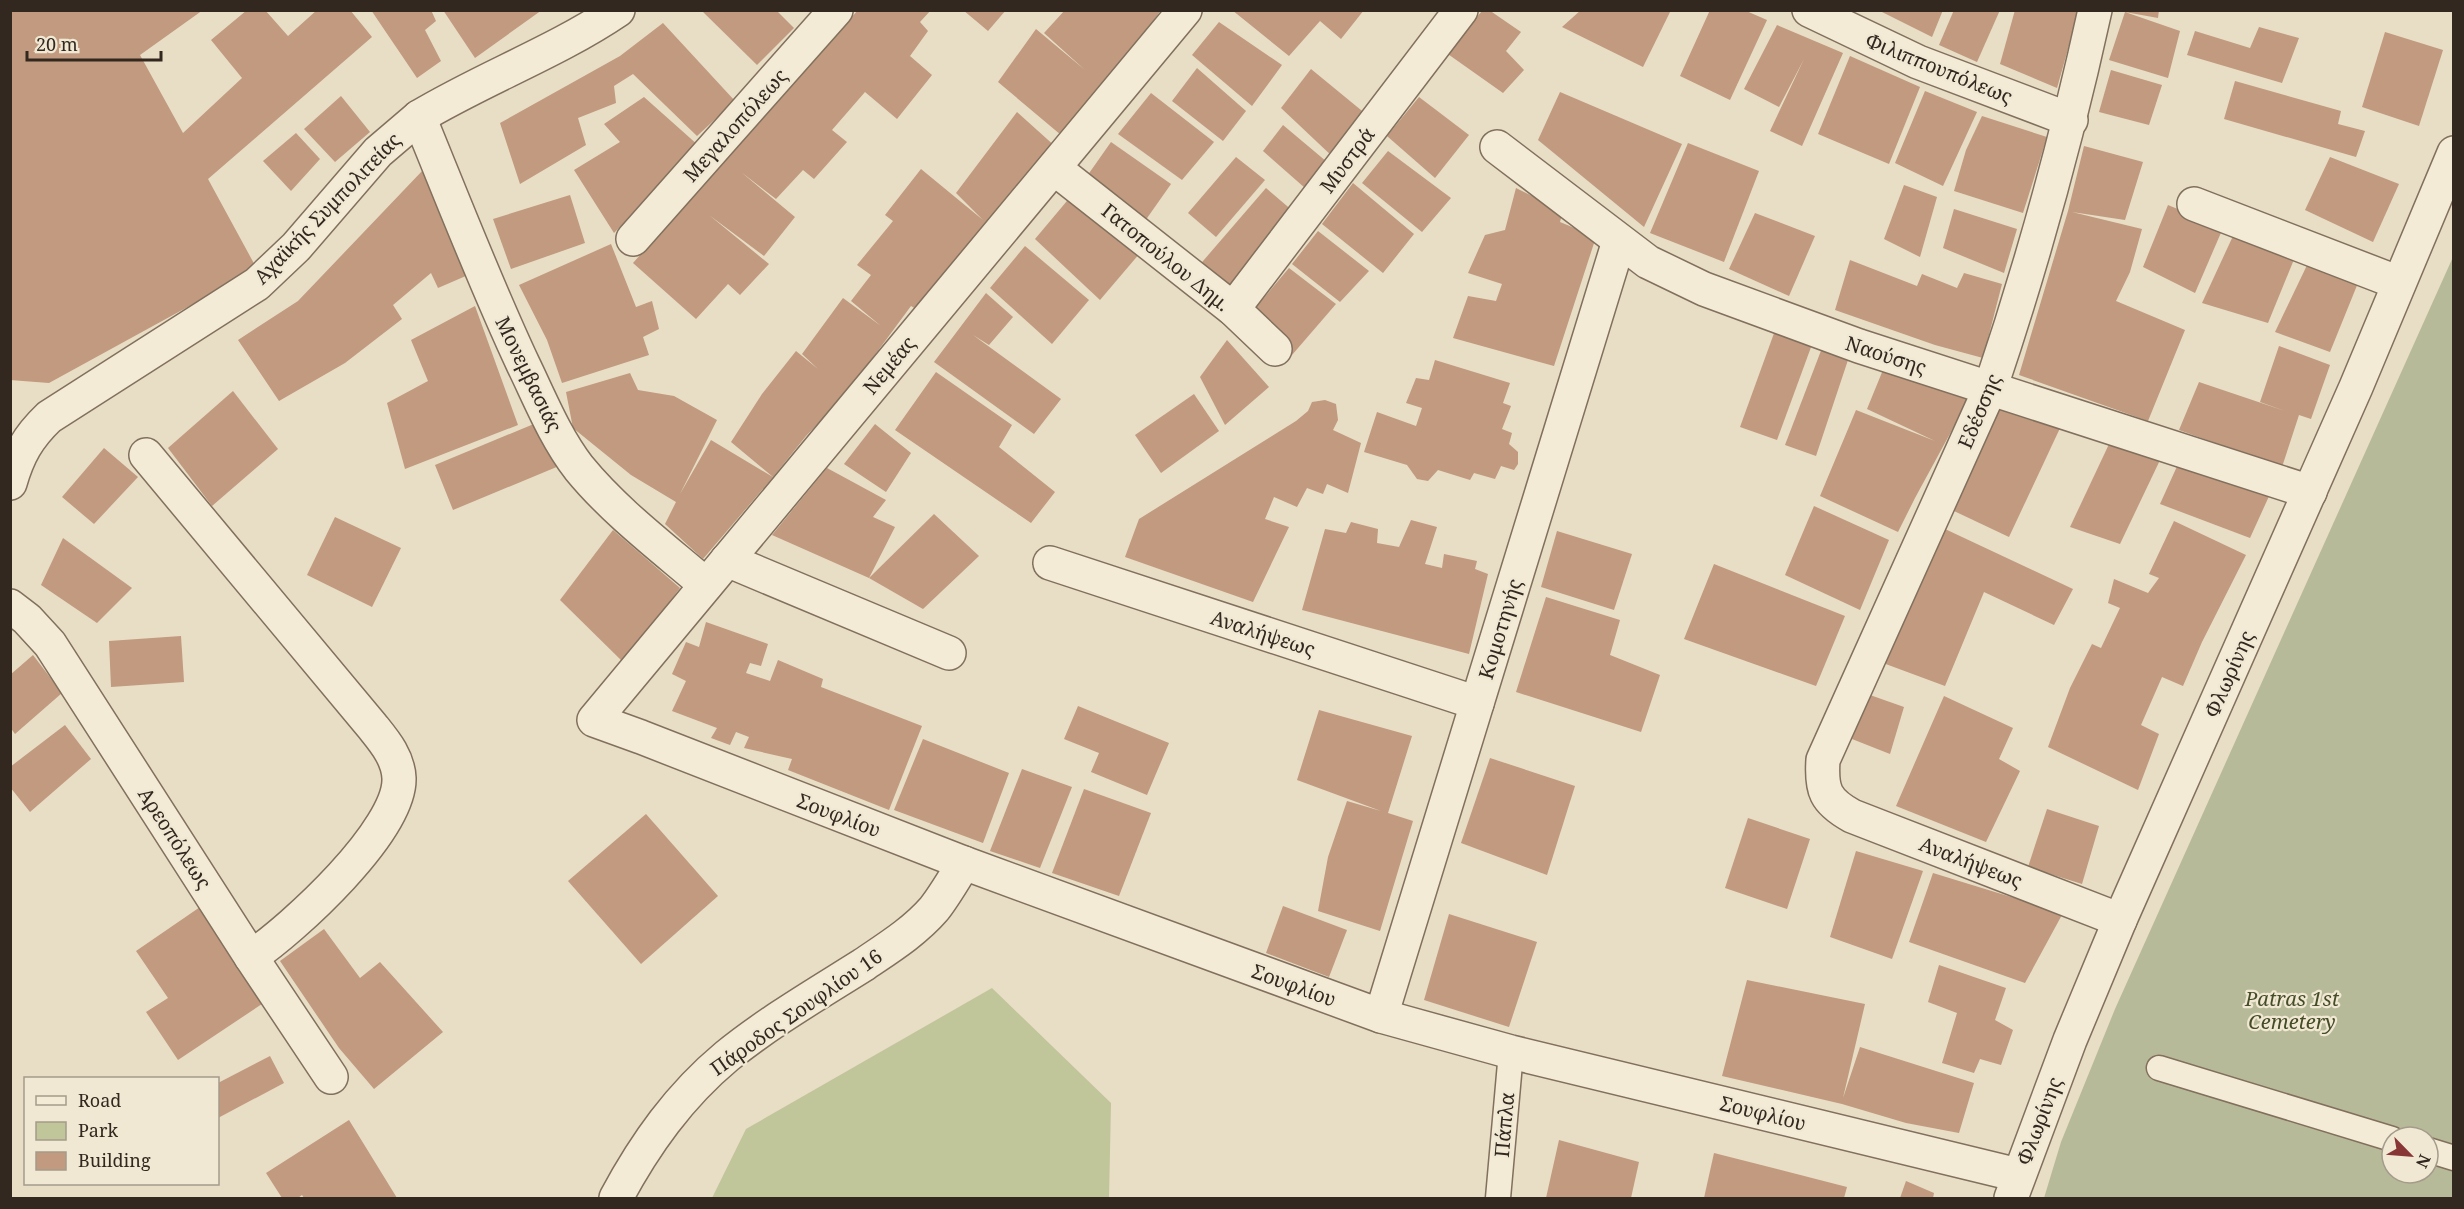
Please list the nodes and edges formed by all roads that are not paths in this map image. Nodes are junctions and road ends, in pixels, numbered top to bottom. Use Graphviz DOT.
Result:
graph roads {
  1 [pos="618,10"];
  2 [pos="836,10"];
  3 [pos="1185,10"];
  4 [pos="1461,10"];
  5 [pos="1809,10"];
  6 [pos="2095,10"];
  7 [pos="419,117"];
  8 [pos="2071,120"];
  9 [pos="1497,147"];
  10 [pos="2454,153"];
  11 [pos="1054,168"];
  12 [pos="2194,204"];
  13 [pos="633,239"];
  14 [pos="1619,241"];
  15 [pos="2399,283"];
  16 [pos="1233,309"];
  17 [pos="1275,349"];
  18 [pos="1990,388"];
  19 [pos="18,439"];
  20 [pos="146,455"];
  21 [pos="10,483"];
  22 [pos="2310,492"];
  23 [pos="727,560"];
  24 [pos="1050,563"];
  25 [pos="706,585"];
  26 [pos="10,606"];
  27 [pos="949,653"];
  28 [pos="1477,703"];
  29 [pos="594,720"];
  30 [pos="1827,795"];
  31 [pos="964,863"];
  32 [pos="2120,920"];
  33 [pos="251,957"];
  34 [pos="1381,1016"];
  35 [pos="1511,1052"];
  36 [pos="2159,1068"];
  37 [pos="331,1077"];
  38 [pos="2380,1135"];
  39 [pos="2015,1187"];
  40 [pos="616,1198"];
  41 [pos="1498,1198"];
  1 -- 7 [label="street, Αχαϊκής Συμπολιτείας"];
  2 -- 13 [label="street, Μεγαλοπόλεως"];
  3 -- 11 [label="street, Νεμέας"];
  4 -- 16 [label="street, Μυστρά"];
  5 -- 8 [label="street, Φιλιππουπόλεως"];
  6 -- 8 [label="street, Εδέσσης"];
  7 -- 19 [label="street, Αχαϊκής Συμπολιτείας"];
  7 -- 25 [label="street, Μονεμβασιάς"];
  8 -- 18 [label="street, Εδέσσης"];
  9 -- 14 [label="street, Ναούσης"];
  10 -- 15 [label="street, Φλωρίνης"];
  11 -- 16 [label="street, Γατοπούλου Δημ."];
  11 -- 23 [label="street, Νεμέας"];
  12 -- 15 [label="street"];
  14 -- 18 [label="street, Ναούσης"];
  14 -- 28 [label="street, Κομοτηνής"];
  15 -- 22 [label="street, Φλωρίνης"];
  16 -- 17 [label="street, Γατοπούλου Δημ."];
  18 -- 22 [label="street, Ναούσης"];
  18 -- 30 [label="street, Εδέσσης"];
  19 -- 21 [label="street, Αχαϊκής Συμπολιτείας"];
  20 -- 33 [label="street"];
  22 -- 32 [label="street, Φλωρίνης"];
  23 -- 25 [label="street, Νεμέας"];
  23 -- 27 [label="street"];
  24 -- 28 [label="street, Αναλήψεως"];
  25 -- 29 [label="street, Νεμέας"];
  26 -- 33 [label="street, Αρεοπόλεως"];
  28 -- 34 [label="street, Κομοτηνής"];
  29 -- 31 [label="street, Σουφλίου"];
  30 -- 32 [label="street, Αναλήψεως"];
  31 -- 34 [label="street, Σουφλίου"];
  31 -- 40 [label="street, Πάροδος Σουφλίου 16"];
  32 -- 39 [label="street, Φλωρίνης"];
  33 -- 37 [label="street, Αρεοπόλεως"];
  34 -- 35 [label="street, Σουφλίου"];
  35 -- 39 [label="street, Σουφλίου"];
  35 -- 41 [label="lane, Πάπλα"];
  36 -- 38 [label="lane"];
}
